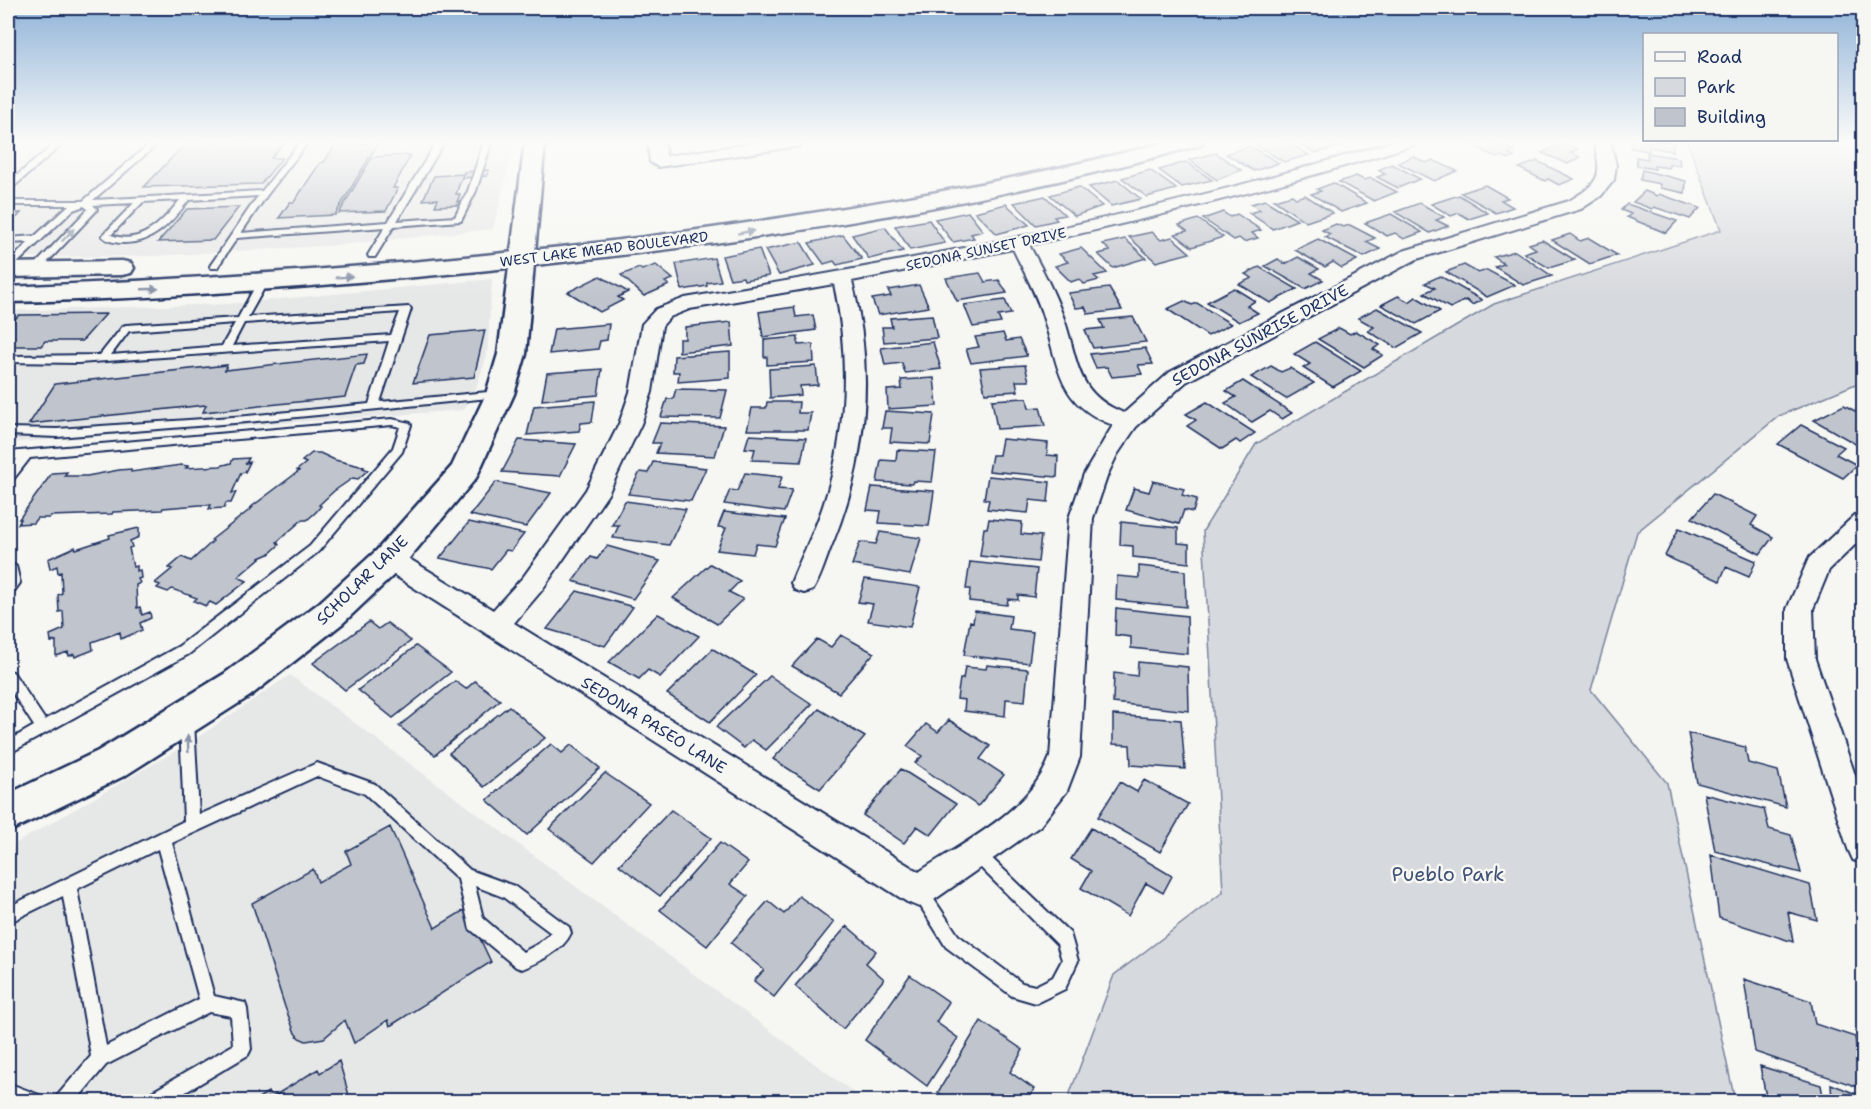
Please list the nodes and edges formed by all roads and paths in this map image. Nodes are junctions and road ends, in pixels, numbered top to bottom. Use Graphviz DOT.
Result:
graph roads {
  1 [pos="96,193"];
  2 [pos="264,193"];
  3 [pos="409,193"];
  4 [pos="471,193"];
  5 [pos="529,193"];
  6 [pos="854,193"];
  7 [pos="969,193"];
  8 [pos="1223,193"];
  9 [pos="1593,193"];
  10 [pos="187,197"];
  11 [pos="141,200"];
  12 [pos="8,203"];
  13 [pos="84,203"];
  14 [pos="389,226"];
  15 [pos="234,236"];
  16 [pos="37,239"];
  17 [pos="8,240"];
  18 [pos="1019,243"];
  19 [pos="523,250"];
  20 [pos="372,255"];
  21 [pos="214,266"];
  22 [pos="8,268"];
  23 [pos="148,268"];
  24 [pos="35,270"];
  25 [pos="842,278"];
  26 [pos="262,283"];
  27 [pos="9,292"];
  28 [pos="240,321"];
  29 [pos="395,338"];
  30 [pos="225,349"];
  31 [pos="103,358"];
  32 [pos="8,359"];
  33 [pos="500,394"];
  34 [pos="374,405"];
  35 [pos="1126,422"];
  36 [pos="8,432"];
  37 [pos="27,454"];
  38 [pos="8,456"];
  39 [pos="8,478"];
  40 [pos="1860,530"];
  41 [pos="389,558"];
  42 [pos="8,568"];
  43 [pos="804,583"];
  44 [pos="8,591"];
  45 [pos="495,626"];
  46 [pos="8,676"];
  47 [pos="186,716"];
  48 [pos="43,728"];
  49 [pos="8,748"];
  50 [pos="8,814"];
  51 [pos="192,825"];
  52 [pos="163,839"];
  53 [pos="1863,849"];
  54 [pos="976,853"];
  55 [pos="465,875"];
  56 [pos="69,885"];
  57 [pos="919,891"];
  58 [pos="8,915"];
  59 [pos="208,1003"];
  60 [pos="100,1059"];
  61 [pos="8,1092"];
  62 [pos="36,1101"];
  63 [pos="63,1101"];
  64 [pos="151,1101"];
  1 -- 13 [label="lane"];
  2 -- 10 [label="lane"];
  2 -- 15 [label="lane"];
  3 -- 14 [label="lane"];
  4 -- 14 [label="lane"];
  5 -- 19 [label="main road, SCHOLAR LANE"];
  6 -- 19 [label="main road, WEST LAKE MEAD BOULEVARD"];
  19 -- 7 [label="main road, WEST LAKE MEAD BOULEVARD, one-way"];
  8 -- 18 [label="street, SEDONA SUNSET DRIVE"];
  9 -- 35 [label="street, SEDONA SUNRISE DRIVE"];
  10 -- 11 [label="lane"];
  10 -- 11 [label="lane"];
  11 -- 13 [label="lane"];
  12 -- 13 [label="lane"];
  13 -- 16 [label="lane"];
  24 -- 13 [label="lane, one-way"];
  14 -- 15 [label="lane"];
  14 -- 20 [label="lane"];
  15 -- 21 [label="lane"];
  16 -- 17 [label="lane"];
  16 -- 22 [label="lane"];
  18 -- 25 [label="street, SEDONA SUNSET DRIVE"];
  18 -- 35 [label="street"];
  19 -- 20 [label="main road, WEST LAKE MEAD BOULEVARD"];
  26 -- 19 [label="main road, WEST LAKE MEAD BOULEVARD, one-way"];
  19 -- 33 [label="main road, SCHOLAR LANE"];
  20 -- 21 [label="main road, WEST LAKE MEAD BOULEVARD"];
  21 -- 23 [label="main road, WEST LAKE MEAD BOULEVARD"];
  22 -- 24 [label="main road, WEST LAKE MEAD BOULEVARD"];
  23 -- 24 [label="main road, WEST LAKE MEAD BOULEVARD"];
  23 -- 27 [label="main road"];
  24 -- 27 [label="main road"];
  25 -- 43 [label="street"];
  25 -- 45 [label="street, SEDONA SUNSET DRIVE"];
  27 -- 26 [label="main road, WEST LAKE MEAD BOULEVARD, one-way"];
  26 -- 28 [label="lane"];
  28 -- 29 [label="lane"];
  28 -- 30 [label="lane"];
  28 -- 31 [label="lane"];
  29 -- 30 [label="lane"];
  29 -- 34 [label="lane"];
  30 -- 31 [label="lane"];
  31 -- 32 [label="lane"];
  33 -- 34 [label="lane"];
  33 -- 41 [label="main road, SCHOLAR LANE"];
  34 -- 36 [label="lane"];
  35 -- 54 [label="street, SEDONA SUNRISE DRIVE"];
  37 -- 38 [label="lane"];
  37 -- 39 [label="lane"];
  37 -- 48 [label="lane"];
  40 -- 53 [label="street"];
  41 -- 45 [label="street, SEDONA PASEO LANE"];
  41 -- 47 [label="main road, SCHOLAR LANE"];
  42 -- 44 [label="lane"];
  45 -- 57 [label="street, SEDONA PASEO LANE"];
  46 -- 48 [label="lane"];
  47 -- 50 [label="main road, SCHOLAR LANE"];
  51 -- 47 [label="lane, one-way"];
  48 -- 49 [label="lane"];
  51 -- 52 [label="lane"];
  51 -- 55 [label="lane"];
  52 -- 56 [label="lane"];
  52 -- 59 [label="lane"];
  54 -- 57 [label="street, SEDONA SUNRISE DRIVE"];
  54 -- 57 [label="lane"];
  55 -- 55 [label="lane"];
  56 -- 58 [label="lane"];
  56 -- 60 [label="lane"];
  59 -- 60 [label="lane"];
  59 -- 64 [label="lane"];
  60 -- 63 [label="lane"];
  61 -- 62 [label="lane"];
}
